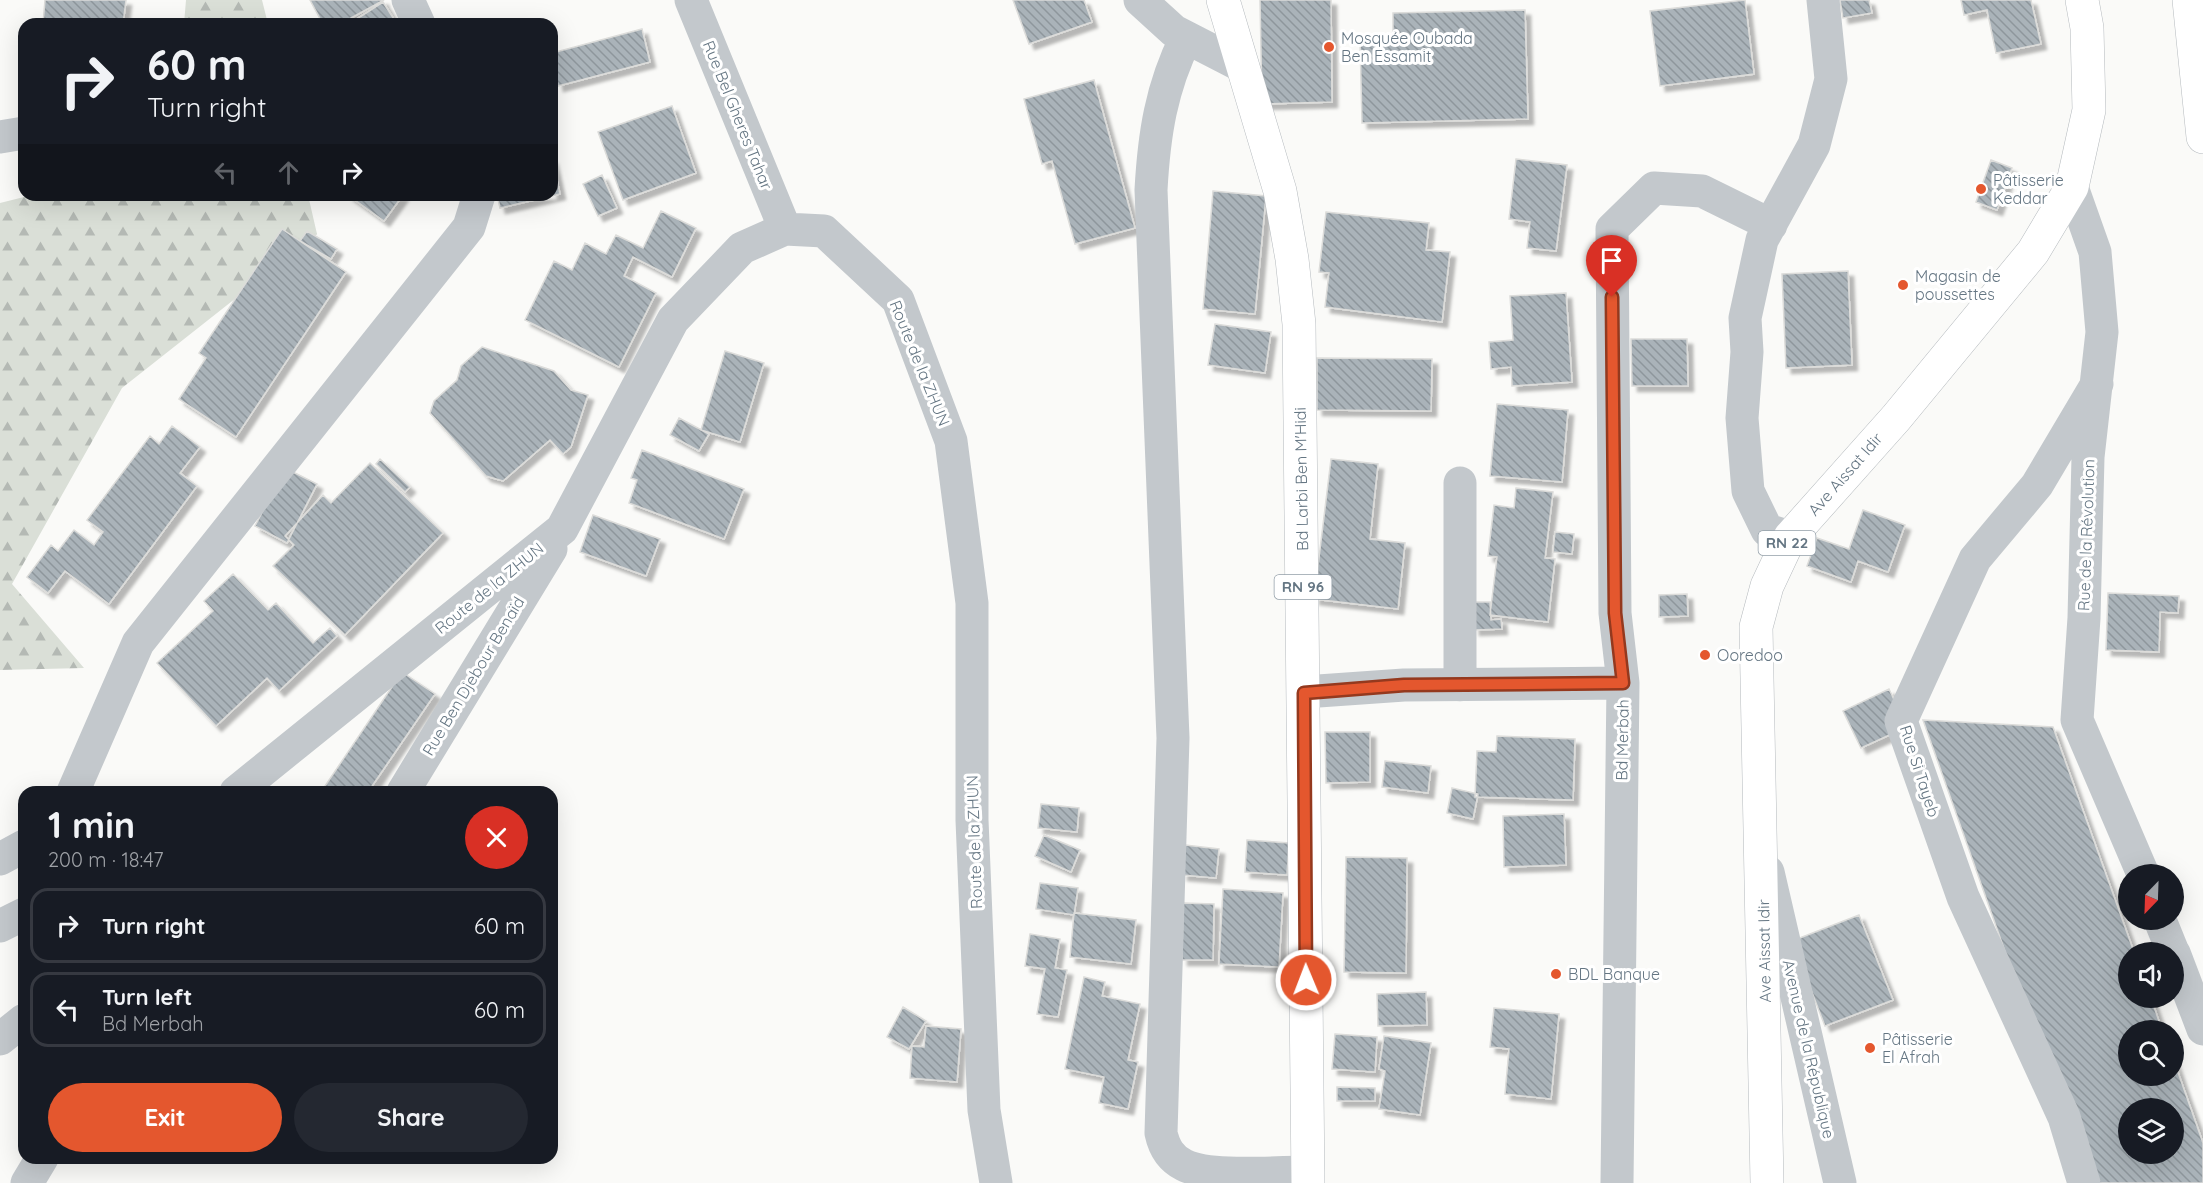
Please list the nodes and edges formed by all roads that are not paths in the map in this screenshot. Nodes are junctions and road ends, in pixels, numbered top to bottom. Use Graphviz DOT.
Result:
graph roads {
  1 [pos="408,0"];
  2 [pos="691,0"];
  3 [pos="1140,0"];
  4 [pos="1223,0"];
  5 [pos="1823,0"];
  6 [pos="2082,0"];
  7 [pos="2189,0"];
  8 [pos="416,18"];
  9 [pos="1186,38"];
  10 [pos="1242,66"];
  11 [pos="18,134"];
  12 [pos="0,137"];
  13 [pos="2203,137"];
  14 [pos="2072,187"];
  15 [pos="477,201"];
  16 [pos="1771,225"];
  17 [pos="785,229"];
  18 [pos="2097,384"];
  19 [pos="1460,483"];
  20 [pos="562,529"];
  21 [pos="1791,537"];
  22 [pos="1623,683"];
  23 [pos="1460,685"];
  24 [pos="1304,693"];
  25 [pos="76,786"];
  26 [pos="247,786"];
  27 [pos="407,786"];
  28 [pos="1762,844"];
  29 [pos="18,849"];
  30 [pos="0,859"];
  31 [pos="2139,864"];
  32 [pos="18,917"];
  33 [pos="0,926"];
  34 [pos="2184,981"];
  35 [pos="18,1025"];
  36 [pos="2203,1029"];
  37 [pos="0,1039"];
  38 [pos="38,1164"];
  39 [pos="1308,1178"];
  40 [pos="27,1183"];
  41 [pos="996,1183"];
  42 [pos="1617,1183"];
  43 [pos="1767,1183"];
  44 [pos="1840,1183"];
  45 [pos="2084,1183"];
  1 -- 8 [label="street"];
  2 -- 17 [label="street, Rue Bel Gheres Tahar"];
  3 -- 9 [label="street"];
  4 -- 10 [label="main road, Bd Larbi Ben M'Hidi / RN 96"];
  5 -- 16 [label="street"];
  6 -- 14 [label="main road, Ave Aissat Idir / RN 22"];
  7 -- 13 [label="main road"];
  9 -- 10 [label="street"];
  9 -- 39 [label="street"];
  10 -- 24 [label="main road, Bd Larbi Ben M'Hidi / RN 96"];
  11 -- 12 [label="street"];
  14 -- 18 [label="street, Rue de la Révolution"];
  14 -- 21 [label="main road, Ave Aissat Idir / RN 22"];
  15 -- 25 [label="street"];
  16 -- 21 [label="street"];
  16 -- 22 [label="street, Bd Merbah"];
  17 -- 20 [label="street, Route de la ZHUN"];
  17 -- 41 [label="street, Route de la ZHUN"];
  18 -- 31 [label="street, Rue de la Révolution"];
  18 -- 45 [label="street, Rue Si Tayeb"];
  19 -- 23 [label="street"];
  20 -- 26 [label="street, Route de la ZHUN"];
  20 -- 27 [label="street, Rue Ben Djebour Benaïd"];
  21 -- 28 [label="main road, Ave Aissat Idir / RN 22"];
  22 -- 23 [label="street"];
  22 -- 42 [label="street, Bd Merbah"];
  23 -- 24 [label="street"];
  24 -- 39 [label="main road, Bd Larbi Ben M'Hidi / RN 96"];
  28 -- 43 [label="main road, Ave Aissat Idir / RN 22"];
  28 -- 44 [label="street, Avenue de la République"];
  29 -- 30 [label="street"];
  32 -- 33 [label="street"];
  34 -- 36 [label="street"];
  35 -- 37 [label="street"];
  38 -- 40 [label="street"];
}
